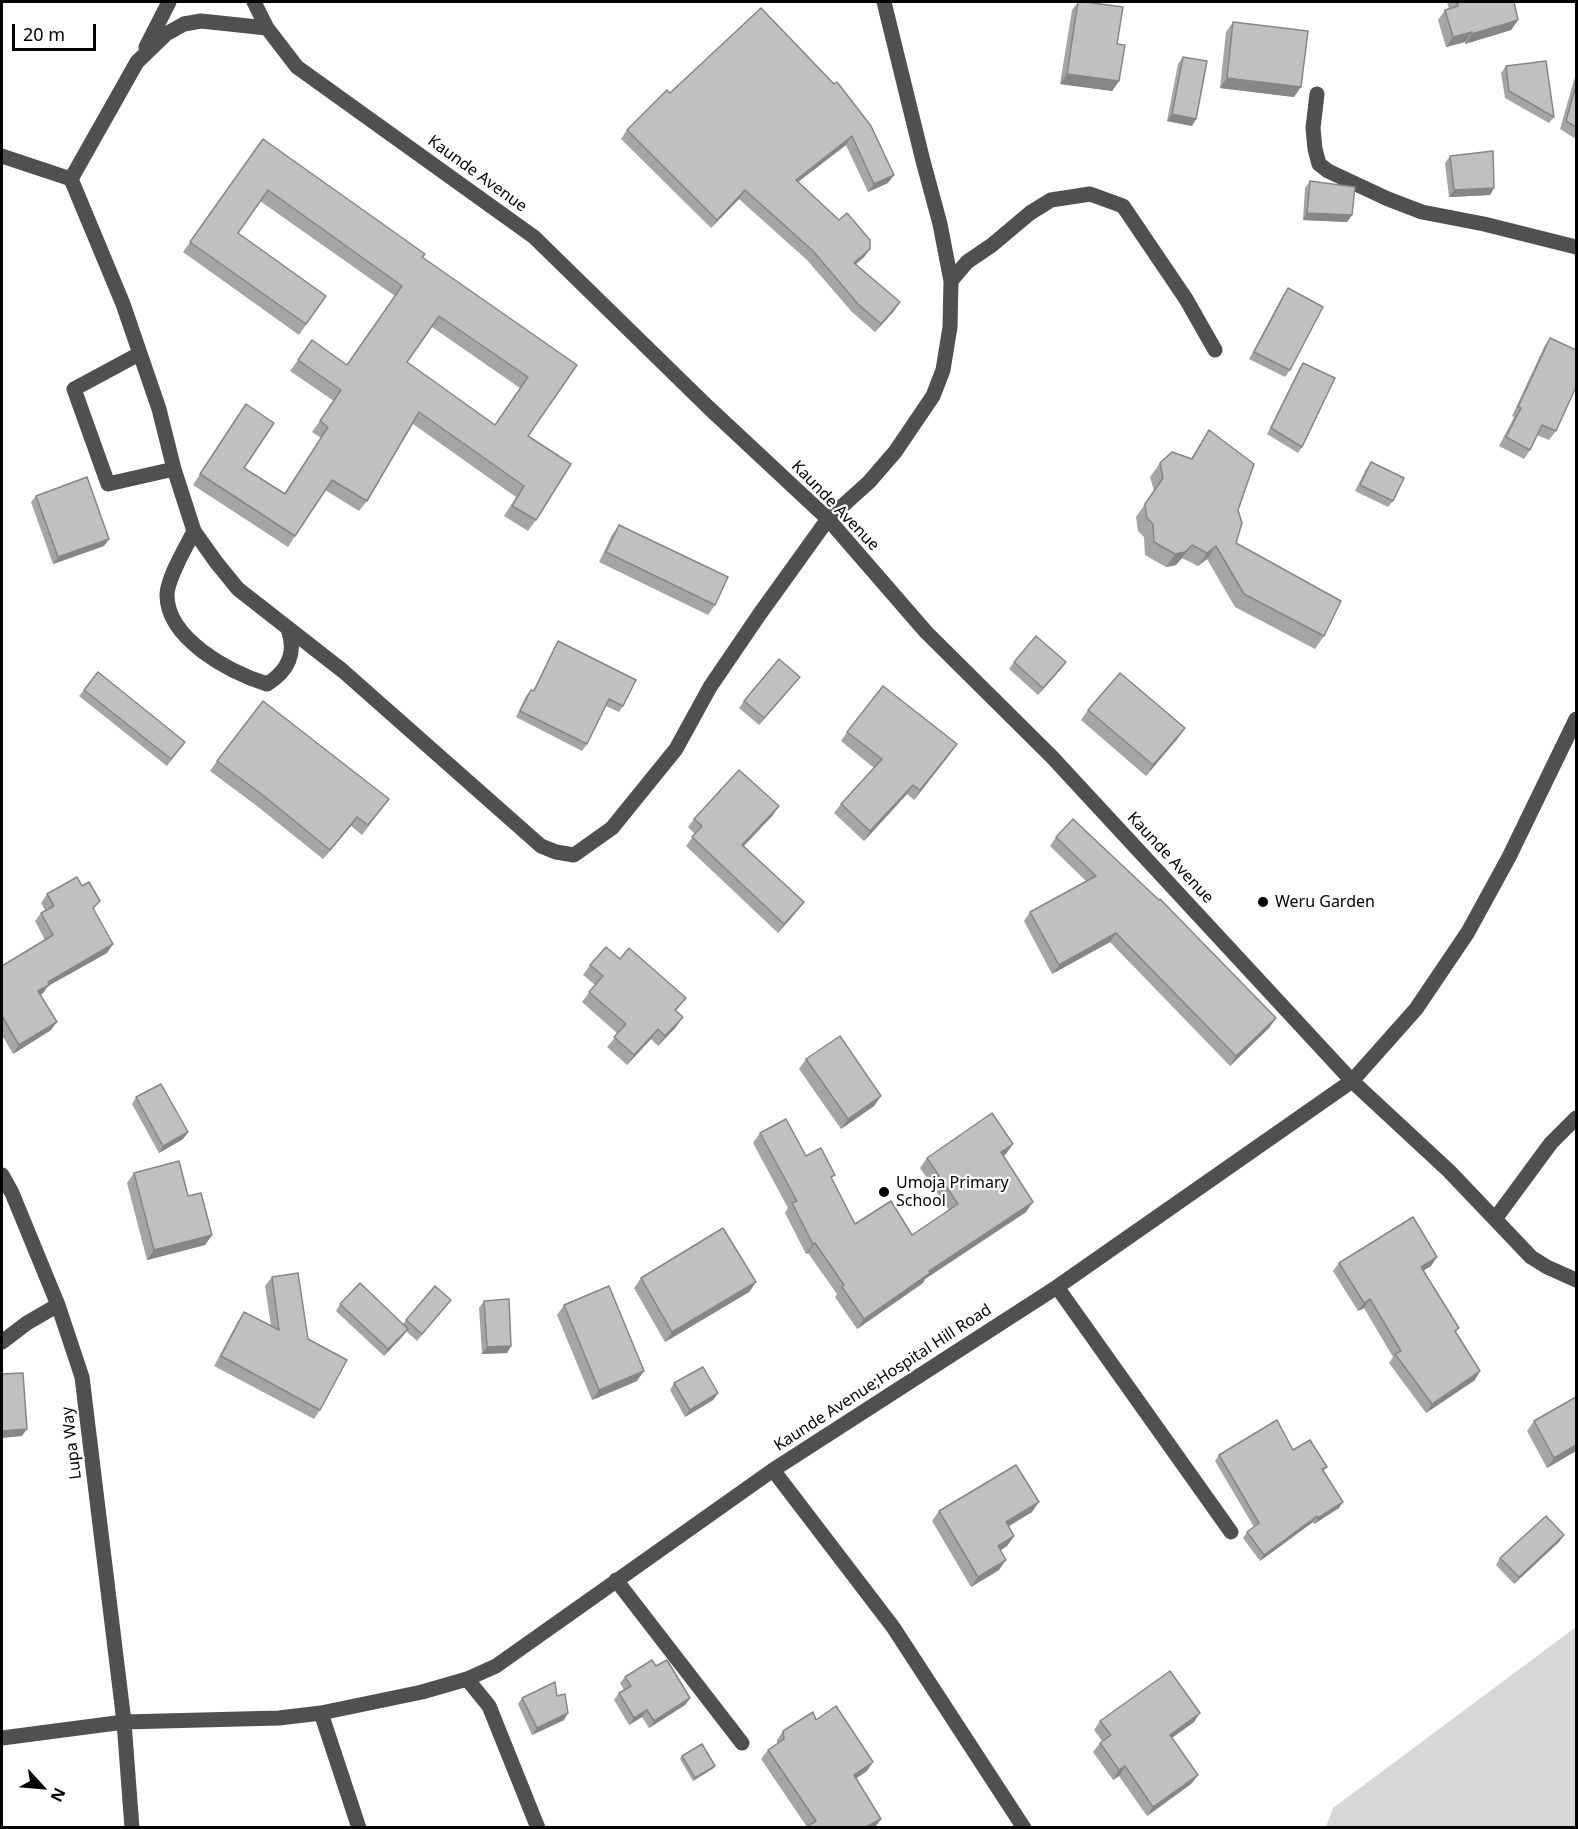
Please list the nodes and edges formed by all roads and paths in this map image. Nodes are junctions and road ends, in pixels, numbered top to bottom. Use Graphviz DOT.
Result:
graph roads {
  1 [pos="169,2"];
  2 [pos="254,2"];
  3 [pos="884,2"];
  4 [pos="267,28"];
  5 [pos="137,62"];
  6 [pos="1317,94"];
  7 [pos="2,156"];
  8 [pos="71,179"];
  9 [pos="1576,247"];
  10 [pos="951,281"];
  11 [pos="1215,350"];
  12 [pos="139,354"];
  13 [pos="174,469"];
  14 [pos="828,519"];
  15 [pos="194,531"];
  16 [pos="288,629"];
  17 [pos="1576,719"];
  18 [pos="1352,1081"];
  19 [pos="1576,1118"];
  20 [pos="2,1175"];
  21 [pos="1495,1219"];
  22 [pos="1576,1280"];
  23 [pos="1057,1287"];
  24 [pos="58,1305"];
  25 [pos="2,1342"];
  26 [pos="773,1470"];
  27 [pos="1231,1532"];
  28 [pos="616,1580"];
  29 [pos="467,1679"];
  30 [pos="321,1713"];
  31 [pos="124,1722"];
  32 [pos="2,1738"];
  33 [pos="742,1743"];
  34 [pos="132,1827"];
  35 [pos="359,1827"];
  36 [pos="538,1827"];
  37 [pos="1024,1827"];
  1 -- 5 [label="street"];
  2 -- 4 [label="street, Kaunde Avenue"];
  3 -- 10 [label="street"];
  4 -- 5 [label="street"];
  4 -- 14 [label="street, Kaunde Avenue"];
  5 -- 8 [label="street"];
  6 -- 9 [label="street"];
  7 -- 8 [label="street"];
  8 -- 12 [label="street"];
  10 -- 11 [label="street"];
  10 -- 14 [label="street"];
  12 -- 13 [label="street"];
  12 -- 13 [label="street"];
  13 -- 15 [label="street"];
  14 -- 16 [label="street"];
  14 -- 18 [label="street, Kaunde Avenue"];
  15 -- 16 [label="street"];
  15 -- 16 [label="street"];
  17 -- 18 [label="street, Kaunde Avenue;Hospital Hill Road"];
  18 -- 21 [label="street, Kaunde Avenue"];
  18 -- 23 [label="street, Kaunde Avenue;Hospital Hill Road"];
  19 -- 21 [label="street"];
  20 -- 24 [label="street, Lupa Way"];
  21 -- 22 [label="street, Kaunde Avenue"];
  23 -- 26 [label="street, Kaunde Avenue;Hospital Hill Road"];
  23 -- 27 [label="street"];
  24 -- 25 [label="street"];
  24 -- 31 [label="street, Lupa Way"];
  26 -- 28 [label="street, Kaunde Avenue;Hospital Hill Road"];
  26 -- 37 [label="street"];
  28 -- 29 [label="street, Kaunde Avenue;Hospital Hill Road"];
  28 -- 33 [label="street"];
  29 -- 30 [label="street, Kaunde Avenue;Hospital Hill Road"];
  29 -- 36 [label="street"];
  30 -- 31 [label="street, Kaunde Avenue;Hospital Hill Road"];
  30 -- 35 [label="street"];
  31 -- 32 [label="street, Kaunde Avenue;Hospital Hill Road"];
  31 -- 34 [label="street, Lupa Way"];
}
